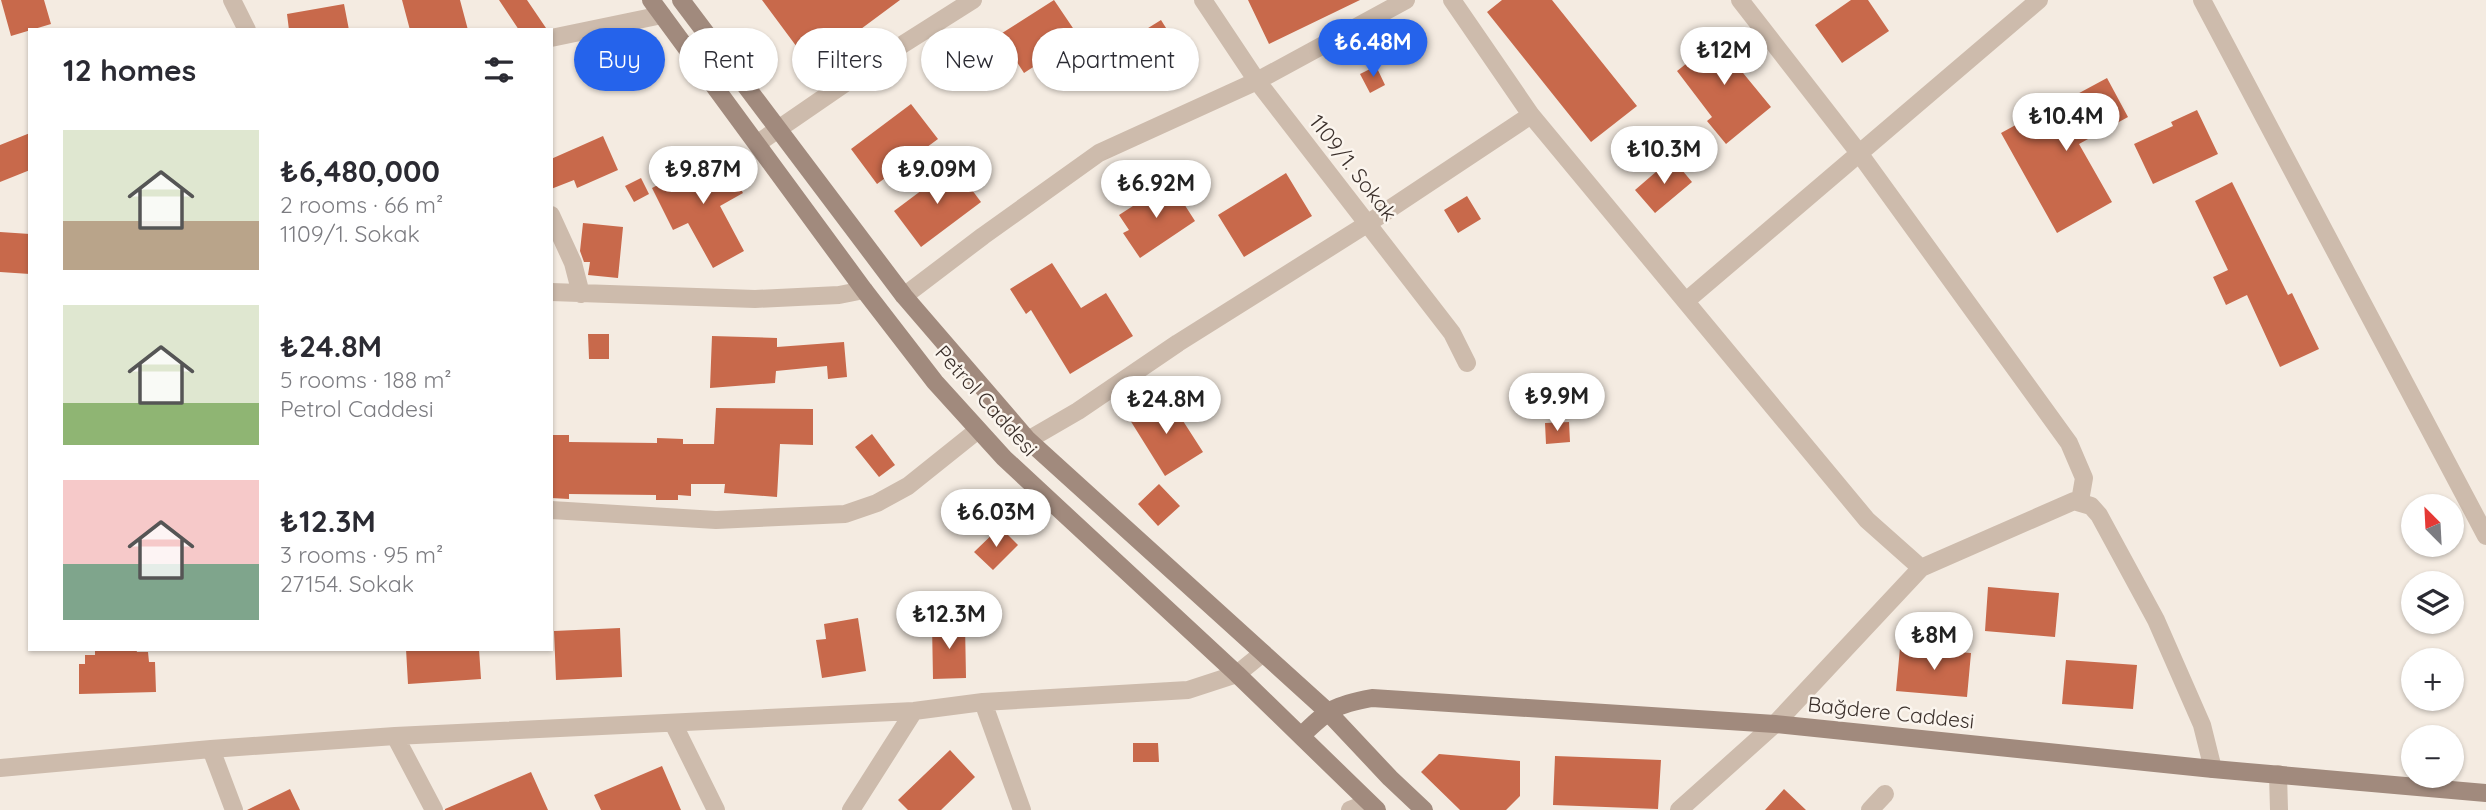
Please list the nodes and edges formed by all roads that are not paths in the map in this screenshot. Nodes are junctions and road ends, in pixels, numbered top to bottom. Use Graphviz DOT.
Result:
graph roads {
  1 [pos="232,0"];
  2 [pos="681,0"];
  3 [pos="973,0"];
  4 [pos="1203,0"];
  5 [pos="1406,0"];
  6 [pos="1452,0"];
  7 [pos="1740,0"];
  8 [pos="2039,0"];
  9 [pos="2202,0"];
  10 [pos="657,7"];
  11 [pos="246,28"];
  12 [pos="553,37"];
  13 [pos="1257,81"];
  14 [pos="1531,115"];
  15 [pos="778,130"];
  16 [pos="758,143"];
  17 [pos="1859,153"];
  18 [pos="553,219"];
  19 [pos="1367,224"];
  20 [pos="864,290"];
  21 [pos="553,292"];
  22 [pos="581,294"];
  23 [pos="904,296"];
  24 [pos="1686,301"];
  25 [pos="1467,362"];
  26 [pos="978,430"];
  27 [pos="1028,440"];
  28 [pos="2080,501"];
  29 [pos="553,510"];
  30 [pos="2486,536"];
  31 [pos="1921,568"];
  32 [pos="1263,653"];
  33 [pos="1237,674"];
  34 [pos="983,702"];
  35 [pos="914,711"];
  36 [pos="1327,711"];
  37 [pos="673,723"];
  38 [pos="1775,724"];
  39 [pos="395,736"];
  40 [pos="1301,736"];
  41 [pos="211,749"];
  42 [pos="0,768"];
  43 [pos="2213,769"];
  44 [pos="2278,774"];
  45 [pos="2486,793"];
  46 [pos="1885,794"];
  47 [pos="1373,806"];
  48 [pos="234,810"];
  49 [pos="434,810"];
  50 [pos="716,810"];
  51 [pos="851,810"];
  52 [pos="1022,810"];
  53 [pos="1350,810"];
  54 [pos="1424,810"];
  55 [pos="1679,810"];
  56 [pos="1870,810"];
  57 [pos="2279,810"];
  1 -- 11 [label="street"];
  2 -- 15 [label="main road"];
  3 -- 15 [label="street"];
  4 -- 13 [label="street, 1109/1. Sokak"];
  5 -- 13 [label="street"];
  6 -- 14 [label="street"];
  7 -- 17 [label="street"];
  8 -- 17 [label="street"];
  9 -- 30 [label="street"];
  10 -- 12 [label="street"];
  10 -- 16 [label="main road, Petrol Caddesi"];
  13 -- 19 [label="street, 1109/1. Sokak"];
  13 -- 23 [label="street"];
  14 -- 19 [label="street"];
  14 -- 24 [label="street"];
  15 -- 16 [label="street"];
  15 -- 23 [label="main road"];
  16 -- 20 [label="main road, Petrol Caddesi"];
  17 -- 24 [label="street"];
  17 -- 28 [label="street"];
  18 -- 22 [label="street"];
  19 -- 25 [label="street, 1109/1. Sokak"];
  19 -- 27 [label="street"];
  20 -- 22 [label="street"];
  20 -- 26 [label="main road, Petrol Caddesi"];
  21 -- 22 [label="street"];
  23 -- 27 [label="main road"];
  24 -- 31 [label="street"];
  26 -- 29 [label="street"];
  26 -- 33 [label="main road, Petrol Caddesi"];
  27 -- 32 [label="main road"];
  28 -- 31 [label="street"];
  28 -- 43 [label="street"];
  31 -- 38 [label="street"];
  32 -- 33 [label="street"];
  32 -- 36 [label="main road"];
  33 -- 34 [label="street"];
  33 -- 40 [label="main road, Petrol Caddesi"];
  34 -- 35 [label="street"];
  34 -- 52 [label="street"];
  35 -- 37 [label="street"];
  35 -- 51 [label="street"];
  36 -- 38 [label="main road, Bağdere Caddesi"];
  36 -- 40 [label="main road, Bağdere Caddesi"];
  36 -- 54 [label="main road"];
  37 -- 39 [label="street"];
  37 -- 50 [label="street"];
  38 -- 43 [label="main road, Bağdere Caddesi"];
  38 -- 55 [label="street"];
  39 -- 41 [label="street"];
  39 -- 49 [label="street"];
  40 -- 47 [label="main road, Petrol Caddesi"];
  41 -- 42 [label="street"];
  41 -- 48 [label="street"];
  43 -- 44 [label="main road, Bağdere Caddesi"];
  44 -- 45 [label="main road, Bağdere Caddesi"];
  44 -- 57 [label="street"];
  46 -- 56 [label="street"];
  47 -- 53 [label="street"];
}
